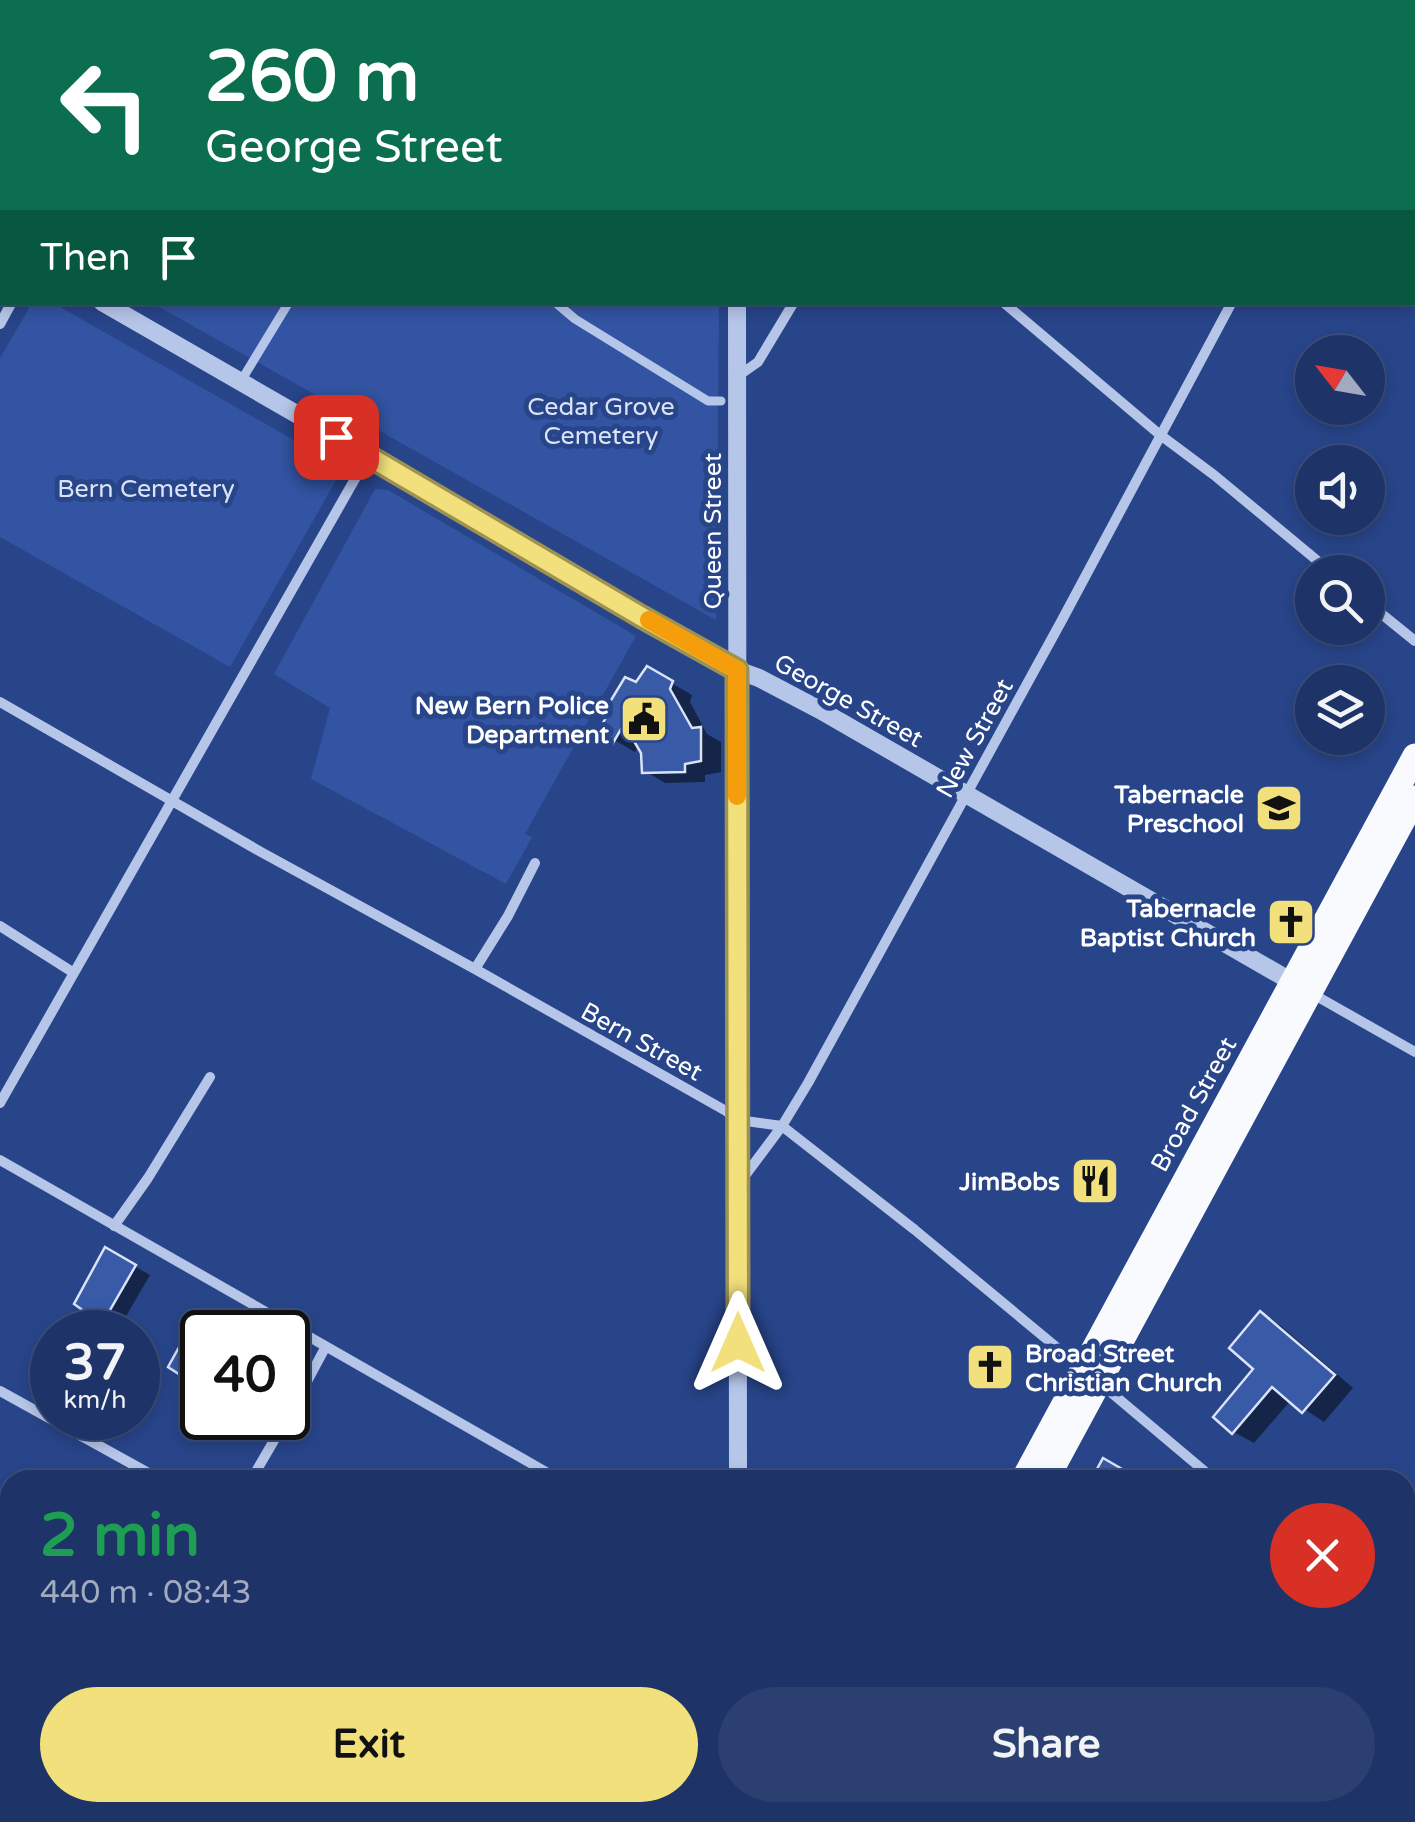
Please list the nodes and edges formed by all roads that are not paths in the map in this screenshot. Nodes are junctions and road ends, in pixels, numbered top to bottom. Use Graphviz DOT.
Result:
graph roads {
  1 [pos="107,305"];
  2 [pos="287,305"];
  3 [pos="559,305"];
  4 [pos="737,305"];
  5 [pos="792,305"];
  6 [pos="1007,305"];
  7 [pos="1230,305"];
  8 [pos="737,377"];
  9 [pos="240,382"];
  10 [pos="722,401"];
  11 [pos="1159,434"];
  12 [pos="368,456"];
  13 [pos="1310,555"];
  14 [pos="1385,616"];
  15 [pos="1415,640"];
  16 [pos="737,670"];
  17 [pos="0,702"];
  18 [pos="1415,756"];
  19 [pos="966,794"];
  20 [pos="1415,798"];
  21 [pos="172,801"];
  22 [pos="535,863"];
  23 [pos="0,926"];
  24 [pos="475,969"];
  25 [pos="74,973"];
  26 [pos="1301,988"];
  27 [pos="1415,1052"];
  28 [pos="210,1076"];
  29 [pos="0,1103"];
  30 [pos="738,1120"];
  31 [pos="782,1126"];
  32 [pos="0,1160"];
  33 [pos="738,1186"];
  34 [pos="114,1226"];
  35 [pos="325,1348"];
  36 [pos="310,1375"];
  37 [pos="1090,1375"];
  38 [pos="0,1391"];
  39 [pos="274,1440"];
  40 [pos="143,1470"];
  41 [pos="258,1470"];
  42 [pos="542,1470"];
  43 [pos="738,1470"];
  44 [pos="1029,1470"];
  45 [pos="1050,1470"];
  46 [pos="1203,1470"];
  1 -- 9 [label="street, George Street"];
  2 -- 9 [label="street"];
  3 -- 10 [label="street"];
  4 -- 8 [label="street, Queen Street"];
  5 -- 8 [label="street"];
  6 -- 11 [label="street"];
  7 -- 11 [label="street, New Street"];
  8 -- 16 [label="street, Queen Street"];
  9 -- 12 [label="street, George Street"];
  11 -- 13 [label="street"];
  11 -- 19 [label="street, New Street"];
  12 -- 16 [label="street, George Street"];
  12 -- 21 [label="street"];
  14 -- 15 [label="street"];
  16 -- 19 [label="street, George Street"];
  16 -- 30 [label="street, Queen Street"];
  17 -- 21 [label="street, Bern Street"];
  18 -- 26 [label="main road, Broad Street"];
  19 -- 26 [label="street, George Street"];
  19 -- 31 [label="street, New Street"];
  20 -- 26 [label="main road, Broad Street"];
  21 -- 24 [label="street, Bern Street"];
  21 -- 25 [label="street"];
  22 -- 24 [label="street"];
  23 -- 25 [label="street"];
  24 -- 30 [label="street, Bern Street"];
  25 -- 29 [label="street"];
  26 -- 27 [label="street, George Street"];
  26 -- 37 [label="main road, Broad Street"];
  28 -- 34 [label="street"];
  30 -- 31 [label="street, Bern Street"];
  30 -- 33 [label="street, Queen Street"];
  31 -- 33 [label="street, New Street"];
  31 -- 37 [label="street"];
  32 -- 34 [label="street"];
  33 -- 43 [label="street, Queen Street"];
  34 -- 35 [label="street"];
  35 -- 36 [label="street"];
  35 -- 42 [label="street"];
  37 -- 44 [label="main road, Broad Street"];
  37 -- 45 [label="main road, Broad Street"];
  37 -- 46 [label="street"];
  38 -- 40 [label="street"];
  39 -- 41 [label="street"];
}
